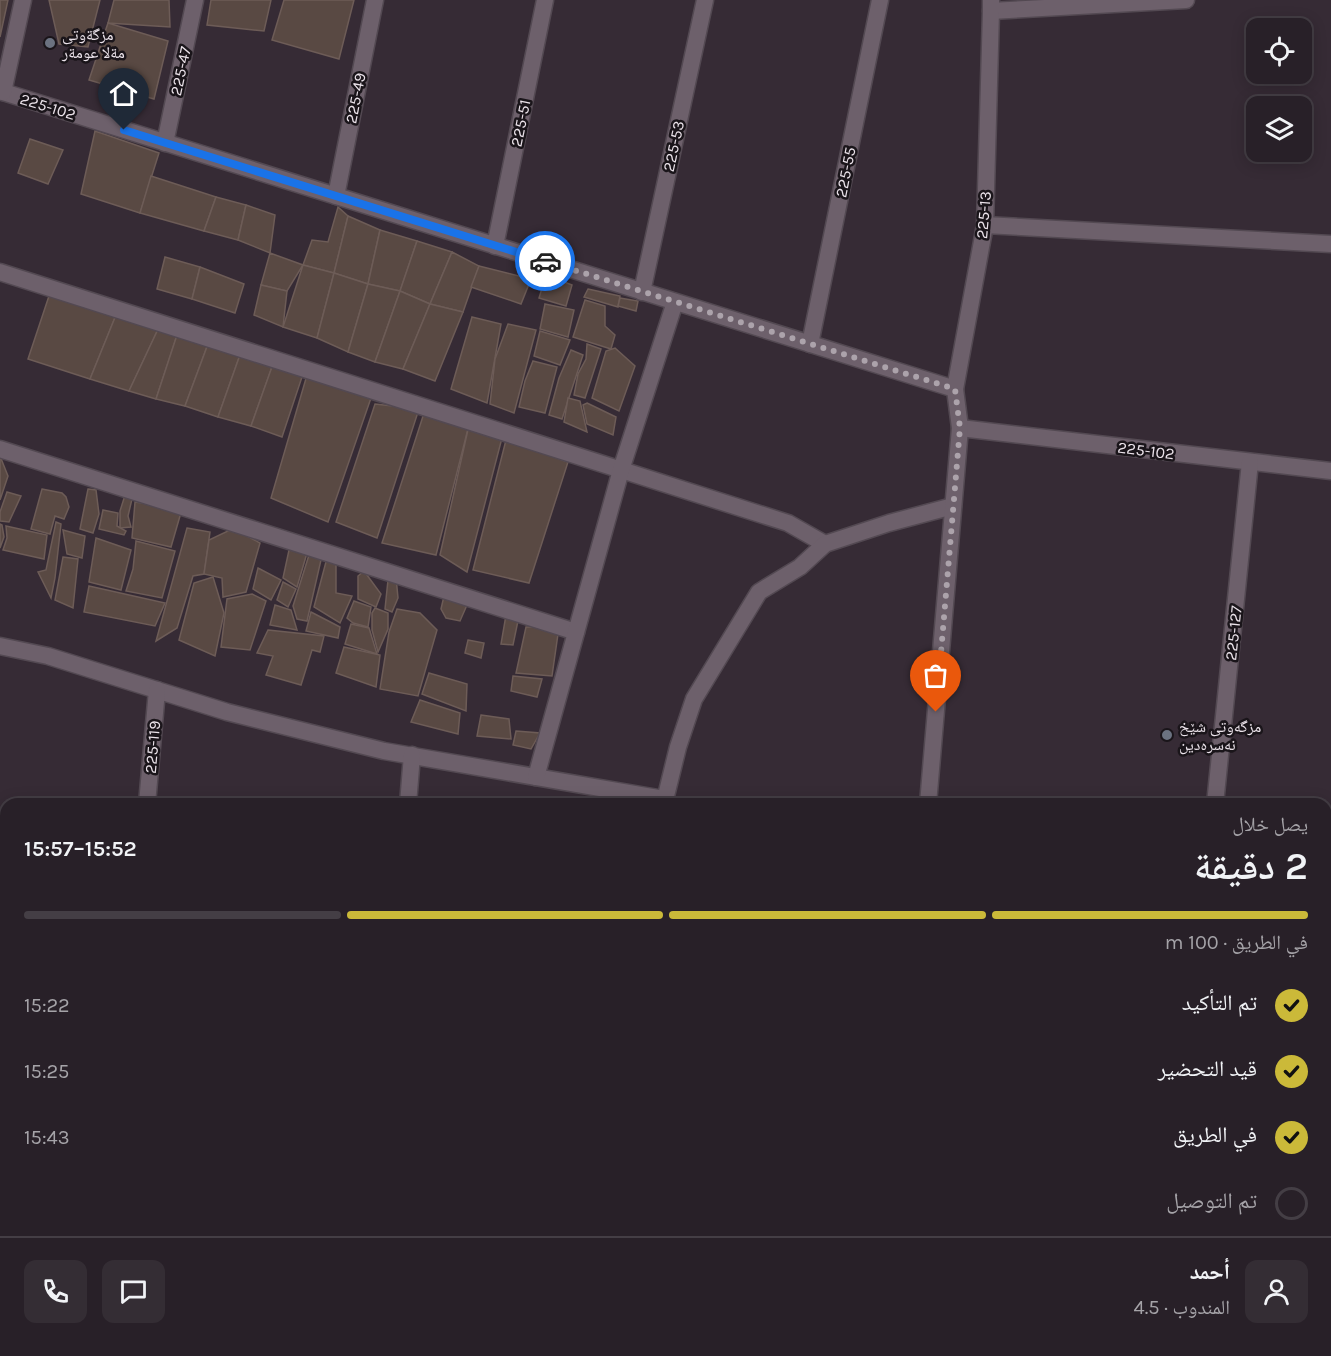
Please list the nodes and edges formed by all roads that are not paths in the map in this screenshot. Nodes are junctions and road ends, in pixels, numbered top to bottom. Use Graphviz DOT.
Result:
graph roads {
  1 [pos="23,0"];
  2 [pos="195,0"];
  3 [pos="375,0"];
  4 [pos="545,0"];
  5 [pos="705,0"];
  6 [pos="880,0"];
  7 [pos="1186,0"];
  8 [pos="991,5"];
  9 [pos="2,92"];
  10 [pos="165,143"];
  11 [pos="336,196"];
  12 [pos="985,225"];
  13 [pos="1331,244"];
  14 [pos="495,246"];
  15 [pos="0,272"];
  16 [pos="642,292"];
  17 [pos="675,302"];
  18 [pos="810,344"];
  19 [pos="955,389"];
  20 [pos="960,428"];
  21 [pos="0,449"];
  22 [pos="1250,462"];
  23 [pos="621,470"];
  24 [pos="1331,471"];
  25 [pos="953,507"];
  26 [pos="825,544"];
  27 [pos="576,632"];
  28 [pos="0,646"];
  29 [pos="157,690"];
  30 [pos="412,755"];
  31 [pos="536,777"];
  32 [pos="148,798"];
  33 [pos="408,798"];
  34 [pos="644,798"];
  35 [pos="665,798"];
  36 [pos="929,798"];
  37 [pos="1216,798"];
  1 -- 9 [label="street"];
  2 -- 10 [label="street, 225-47"];
  3 -- 11 [label="street, 225-49"];
  4 -- 14 [label="street, 225-51"];
  5 -- 16 [label="street, 225-53"];
  6 -- 18 [label="street, 225-55"];
  7 -- 8 [label="street"];
  8 -- 12 [label="street, 225-13"];
  9 -- 10 [label="street, 225-102"];
  10 -- 11 [label="street, 225-102"];
  11 -- 14 [label="street, 225-102"];
  12 -- 13 [label="street"];
  12 -- 19 [label="street, 225-13"];
  14 -- 16 [label="street, 225-102"];
  15 -- 23 [label="street"];
  16 -- 17 [label="street, 225-102"];
  17 -- 18 [label="street, 225-102"];
  17 -- 23 [label="street"];
  18 -- 19 [label="street, 225-102"];
  19 -- 20 [label="street, 225-13"];
  20 -- 22 [label="street, 225-102"];
  20 -- 25 [label="street, 225-13"];
  21 -- 27 [label="street"];
  22 -- 24 [label="street, 225-102"];
  22 -- 37 [label="street, 225-127"];
  23 -- 26 [label="street"];
  23 -- 27 [label="street"];
  25 -- 26 [label="street"];
  25 -- 36 [label="street, 225-13"];
  26 -- 35 [label="street"];
  27 -- 31 [label="street"];
  28 -- 29 [label="street"];
  29 -- 30 [label="street"];
  29 -- 32 [label="street, 225-119"];
  30 -- 31 [label="street"];
  30 -- 33 [label="street"];
  31 -- 34 [label="street"];
}
